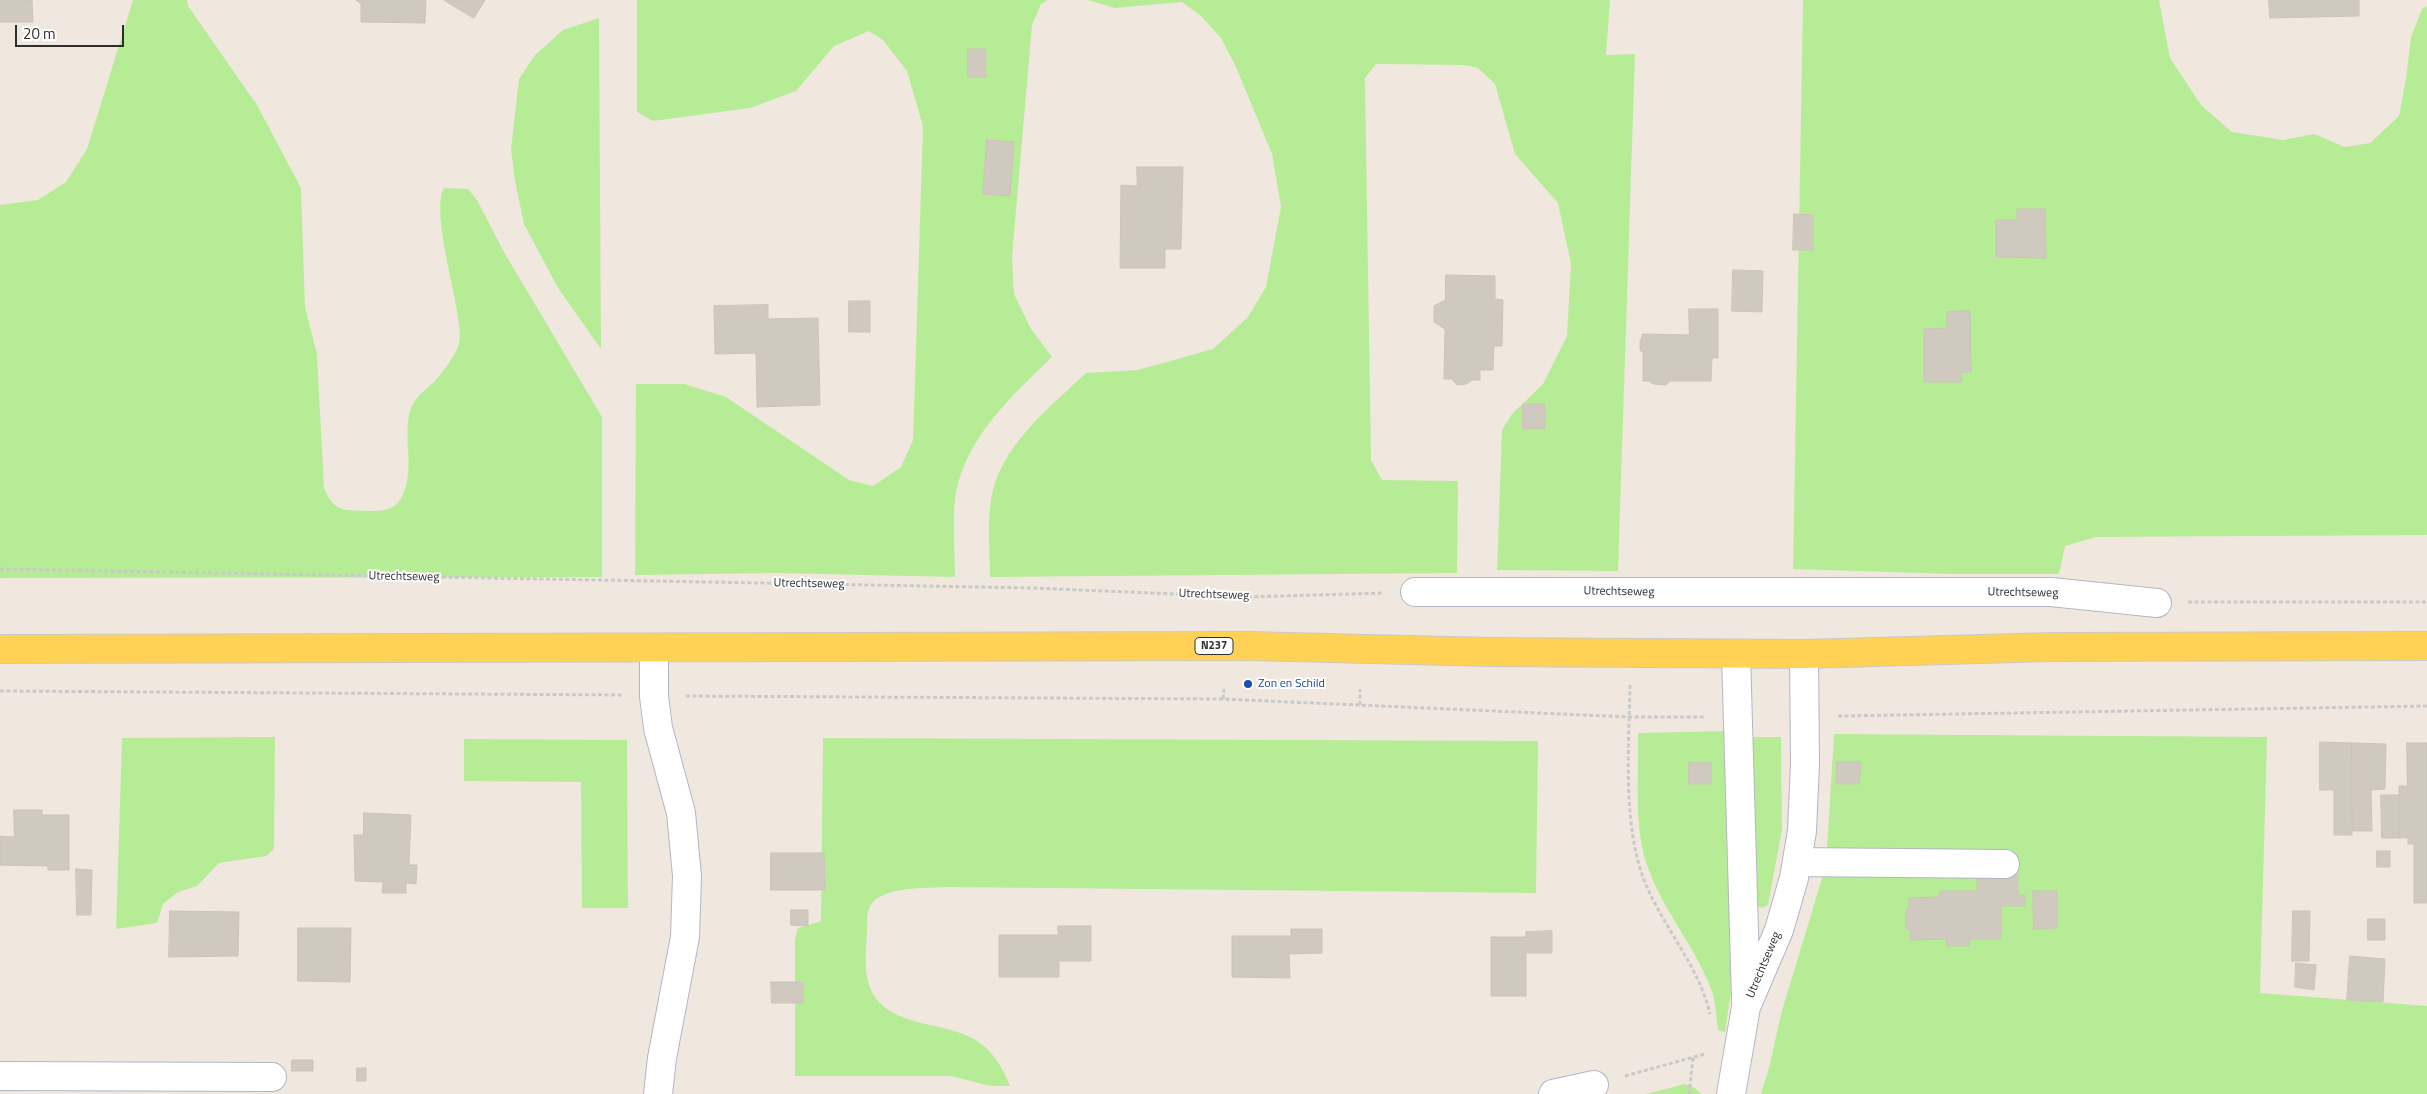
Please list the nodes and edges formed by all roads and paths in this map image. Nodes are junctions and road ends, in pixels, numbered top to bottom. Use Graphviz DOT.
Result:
graph roads {
  1 [pos="0,569"];
  2 [pos="1415,592"];
  3 [pos="2157,602"];
  4 [pos="2427,602"];
  5 [pos="2427,646"];
  6 [pos="654,648"];
  7 [pos="0,649"];
  8 [pos="1736,654"];
  9 [pos="1804,654"];
  10 [pos="1224,689"];
  11 [pos="1360,689"];
  12 [pos="0,691"];
  13 [pos="654,696"];
  14 [pos="1360,705"];
  15 [pos="1629,718"];
  16 [pos="1797,862"];
  17 [pos="2005,864"];
  18 [pos="1746,1007"];
  19 [pos="1712,1022"];
  20 [pos="1693,1058"];
  21 [pos="1726,1059"];
  22 [pos="0,1076"];
  23 [pos="272,1077"];
  24 [pos="1594,1085"];
  25 [pos="658,1094"];
  26 [pos="1552,1094"];
  27 [pos="1688,1094"];
  28 [pos="1731,1094"];
  1 -- 2 [label="path, Utrechtseweg"];
  2 -- 3 [label="street, Utrechtseweg"];
  3 -- 4 [label="path"];
  5 -- 9 [label="main road, N237"];
  6 -- 7 [label="main road, N237"];
  6 -- 8 [label="main road, N237"];
  6 -- 13 [label="street"];
  8 -- 9 [label="main road, N237"];
  8 -- 18 [label="street, Utrechtseweg"];
  9 -- 16 [label="street, Utrechtseweg"];
  10 -- 13 [label="path"];
  11 -- 14 [label="path"];
  12 -- 13 [label="path"];
  13 -- 25 [label="street"];
  15 -- 19 [label="path"];
  16 -- 17 [label="street"];
  16 -- 18 [label="street, Utrechtseweg"];
  18 -- 21 [label="street, Utrechtseweg"];
  20 -- 21 [label="path"];
  20 -- 24 [label="path"];
  20 -- 27 [label="path"];
  21 -- 28 [label="street, Utrechtseweg"];
  22 -- 23 [label="street"];
  24 -- 26 [label="street"];
}
